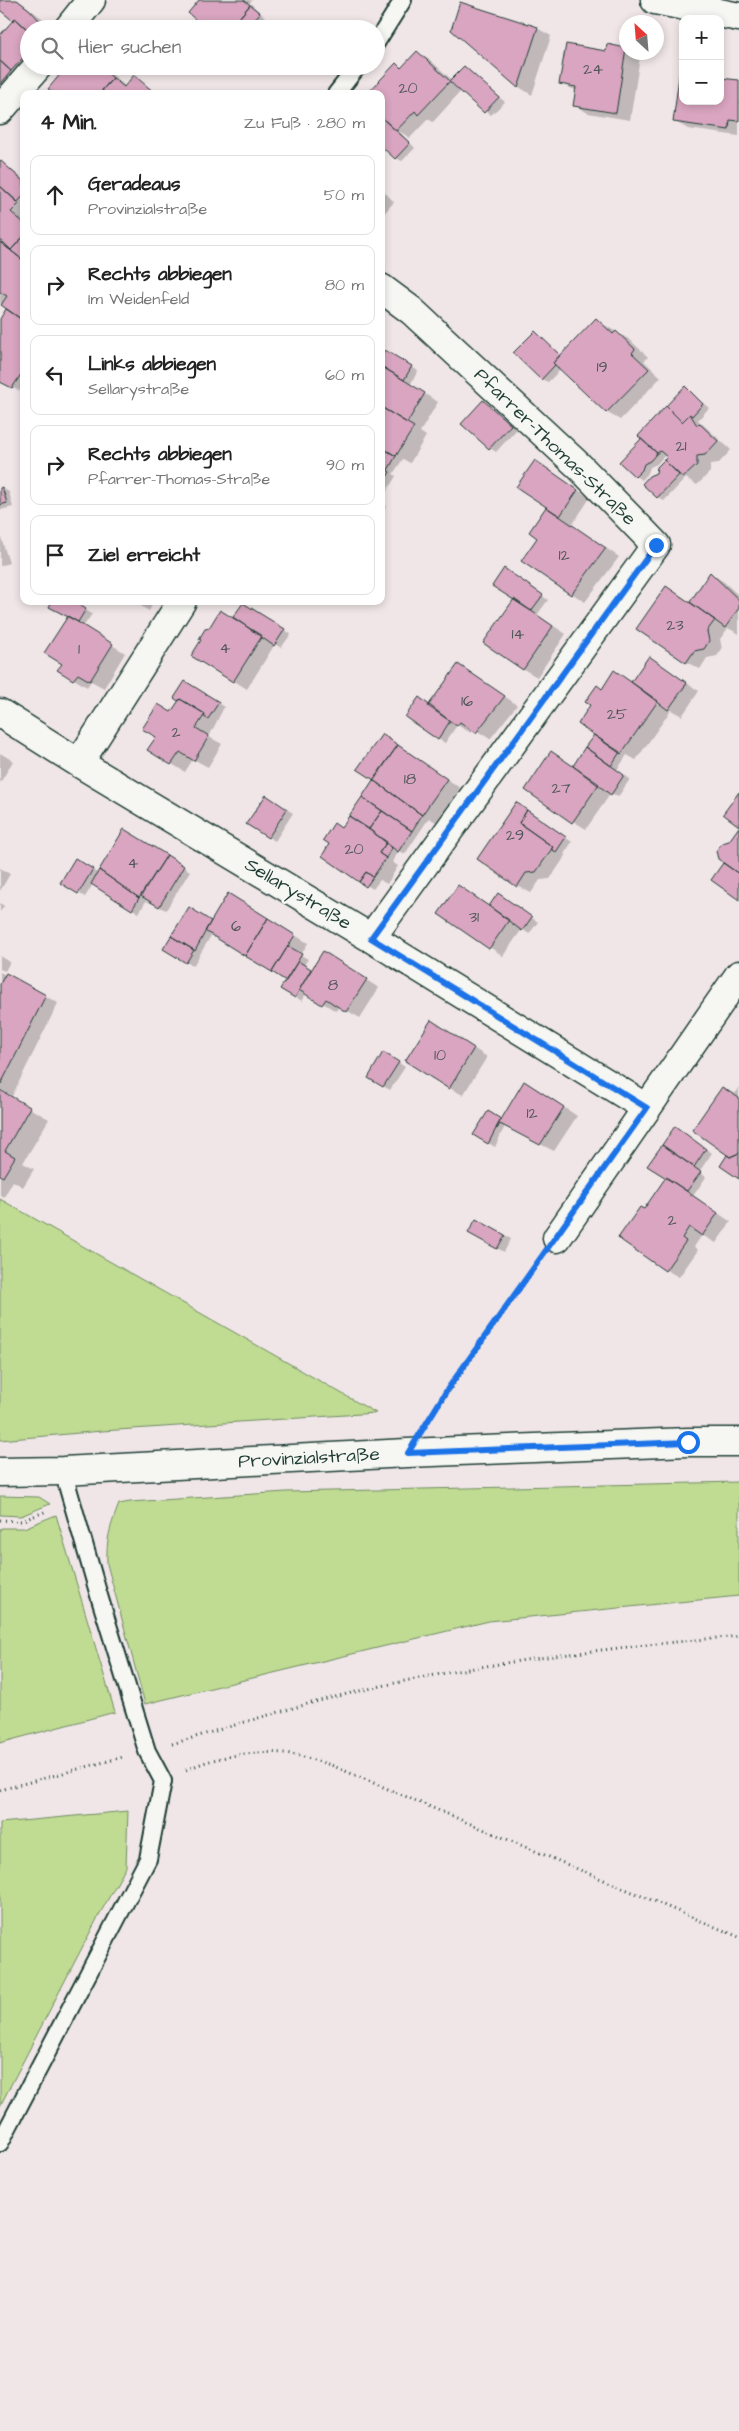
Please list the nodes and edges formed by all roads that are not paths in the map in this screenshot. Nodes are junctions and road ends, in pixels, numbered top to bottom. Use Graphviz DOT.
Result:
graph roads {
  1 [pos="91,0"];
  2 [pos="403,0"];
  3 [pos="655,0"];
  4 [pos="739,17"];
  5 [pos="75,20"];
  6 [pos="385,29"];
  7 [pos="30,75"];
  8 [pos="351,75"];
  9 [pos="339,90"];
  10 [pos="0,110"];
  11 [pos="385,291"];
  12 [pos="179,605"];
  13 [pos="0,713"];
  14 [pos="79,763"];
  15 [pos="371,938"];
  16 [pos="739,975"];
  17 [pos="647,1108"];
  18 [pos="557,1238"];
  19 [pos="739,1442"];
  20 [pos="63,1471"];
  21 [pos="0,1472"];
  22 [pos="0,2143"];
  1 -- 5 [label="street"];
  2 -- 6 [label="lane"];
  3 -- 4 [label="street"];
  7 -- 10 [label="street"];
  8 -- 9 [label="lane"];
  11 -- 15 [label="street, Pfarrer-Thomas-Straße"];
  12 -- 14 [label="street"];
  13 -- 14 [label="street, Sellarystraße"];
  14 -- 15 [label="street, Sellarystraße"];
  15 -- 17 [label="street, Sellarystraße"];
  16 -- 17 [label="street"];
  17 -- 18 [label="street"];
  19 -- 20 [label="street, Provinzialstraße"];
  20 -- 21 [label="street, Provinzialstraße"];
  20 -- 22 [label="lane"];
}
